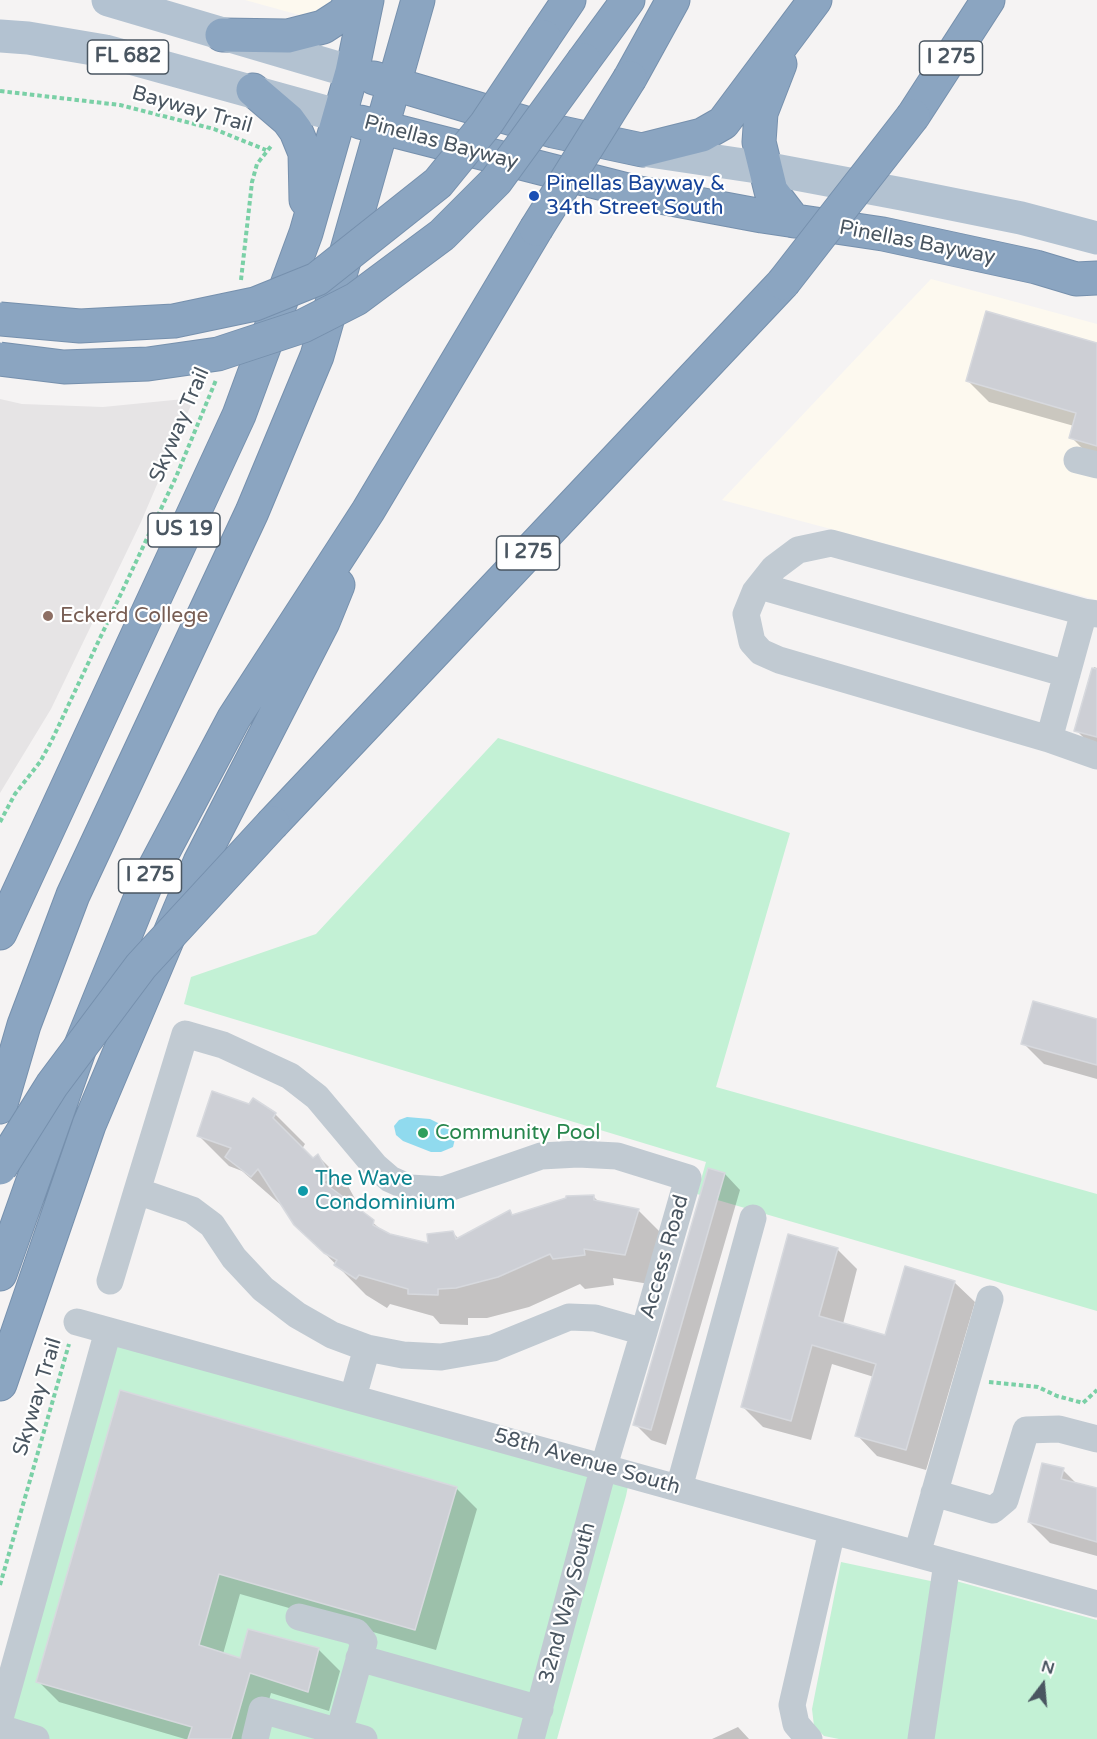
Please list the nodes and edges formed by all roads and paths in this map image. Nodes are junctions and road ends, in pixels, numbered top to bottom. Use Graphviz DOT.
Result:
graph roads {
  1 [pos="108,0"];
  2 [pos="353,0"];
  3 [pos="366,0"];
  4 [pos="418,0"];
  5 [pos="569,0"];
  6 [pos="628,0"];
  7 [pos="673,0"];
  8 [pos="815,0"];
  9 [pos="988,0"];
  10 [pos="793,32"];
  11 [pos="222,35"];
  12 [pos="0,36"];
  13 [pos="352,72"];
  14 [pos="395,84"];
  15 [pos="253,90"];
  16 [pos="0,91"];
  17 [pos="340,116"];
  18 [pos="382,129"];
  19 [pos="296,131"];
  20 [pos="266,150"];
  21 [pos="642,150"];
  22 [pos="764,168"];
  23 [pos="794,220"];
  24 [pos="306,233"];
  25 [pos="1097,238"];
  26 [pos="1090,280"];
  27 [pos="240,291"];
  28 [pos="0,319"];
  29 [pos="0,359"];
  30 [pos="220,370"];
  31 [pos="368,511"];
  32 [pos="760,586"];
  33 [pos="1091,613"];
  34 [pos="1067,674"];
  35 [pos="1049,739"];
  36 [pos="1097,756"];
  37 [pos="0,822"];
  38 [pos="0,933"];
  39 [pos="0,1107"];
  40 [pos="0,1168"];
  41 [pos="137,1191"];
  42 [pos="753,1218"];
  43 [pos="0,1274"];
  44 [pos="110,1281"];
  45 [pos="990,1299"];
  46 [pos="77,1322"];
  47 [pos="108,1330"];
  48 [pos="644,1332"];
  49 [pos="367,1348"];
  50 [pos="968,1376"];
  51 [pos="0,1384"];
  52 [pos="1097,1390"];
  53 [pos="353,1397"];
  54 [pos="1097,1439"];
  55 [pos="604,1466"];
  56 [pos="679,1488"];
  57 [pos="934,1494"];
  58 [pos="832,1531"];
  59 [pos="917,1554"];
  60 [pos="947,1563"];
  61 [pos="0,1585"];
  62 [pos="1097,1604"];
  63 [pos="299,1617"];
  64 [pos="359,1658"];
  65 [pos="540,1708"];
  66 [pos="0,1718"];
  67 [pos="0,1728"];
  68 [pos="302,1730"];
  69 [pos="351,1735"];
  70 [pos="36,1739"];
  71 [pos="255,1739"];
  72 [pos="531,1739"];
  73 [pos="809,1739"];
  74 [pos="921,1739"];
  1 -- 11 [label="main road, Pinellas Bayway / FL 682"];
  2 -- 11 [label="highway"];
  3 -- 13 [label="highway, US 19"];
  4 -- 14 [label="highway, US 19"];
  5 -- 28 [label="highway, bridge"];
  6 -- 29 [label="highway, bridge"];
  7 -- 31 [label="highway, I 275, bridge"];
  8 -- 10 [label="highway"];
  9 -- 40 [label="highway, I 275, bridge"];
  10 -- 21 [label="highway"];
  10 -- 22 [label="highway"];
  11 -- 13 [label="main road, Pinellas Bayway / FL 682"];
  12 -- 15 [label="main road, Pinellas Bayway / FL 682"];
  13 -- 14 [label="highway, Pinellas Bayway / FL 682"];
  13 -- 17 [label="highway, US 19"];
  14 -- 18 [label="highway, US 19"];
  14 -- 21 [label="highway, Pinellas Bayway"];
  15 -- 17 [label="main road, Pinellas Bayway / FL 682"];
  15 -- 19 [label="highway"];
  16 -- 20 [label="path, Bayway Trail"];
  17 -- 18 [label="highway, Pinellas Bayway / FL 682"];
  17 -- 24 [label="highway, US 19"];
  18 -- 23 [label="highway, Pinellas Bayway"];
  18 -- 39 [label="highway, US 19"];
  19 -- 20 [label="path"];
  19 -- 24 [label="highway"];
  20 -- 27 [label="path"];
  21 -- 22 [label="main road, Pinellas Bayway"];
  22 -- 23 [label="highway"];
  22 -- 25 [label="main road, Pinellas Bayway"];
  23 -- 26 [label="highway, Pinellas Bayway"];
  24 -- 38 [label="highway, US 19"];
  30 -- 37 [label="path, Skyway Trail"];
  31 -- 43 [label="highway, I 275"];
  31 -- 51 [label="highway"];
  32 -- 33 [label="street"];
  32 -- 34 [label="street"];
  32 -- 35 [label="street"];
  33 -- 34 [label="street"];
  34 -- 35 [label="street"];
  35 -- 36 [label="street"];
  41 -- 44 [label="street"];
  41 -- 48 [label="street, Access Road"];
  41 -- 49 [label="street"];
  42 -- 56 [label="street"];
  45 -- 50 [label="street"];
  46 -- 47 [label="street, 58th Avenue South"];
  46 -- 61 [label="path, Skyway Trail"];
  47 -- 53 [label="street, 58th Avenue South"];
  47 -- 66 [label="street"];
  48 -- 49 [label="street"];
  48 -- 55 [label="street, Access Road"];
  49 -- 53 [label="street"];
  50 -- 52 [label="path"];
  50 -- 57 [label="street"];
  53 -- 55 [label="street, 58th Avenue South"];
  54 -- 57 [label="street"];
  55 -- 56 [label="street, 58th Avenue South"];
  55 -- 65 [label="street, 32nd Way South"];
  56 -- 58 [label="street, 58th Avenue South"];
  57 -- 59 [label="street"];
  58 -- 59 [label="street, 58th Avenue South"];
  58 -- 73 [label="street"];
  59 -- 60 [label="street, 58th Avenue South"];
  60 -- 62 [label="street, 58th Avenue South"];
  60 -- 74 [label="street"];
  63 -- 64 [label="street"];
  64 -- 65 [label="street"];
  64 -- 69 [label="street"];
  65 -- 72 [label="street, 32nd Way South"];
  67 -- 70 [label="street"];
  68 -- 69 [label="street"];
  68 -- 71 [label="street"];
}
